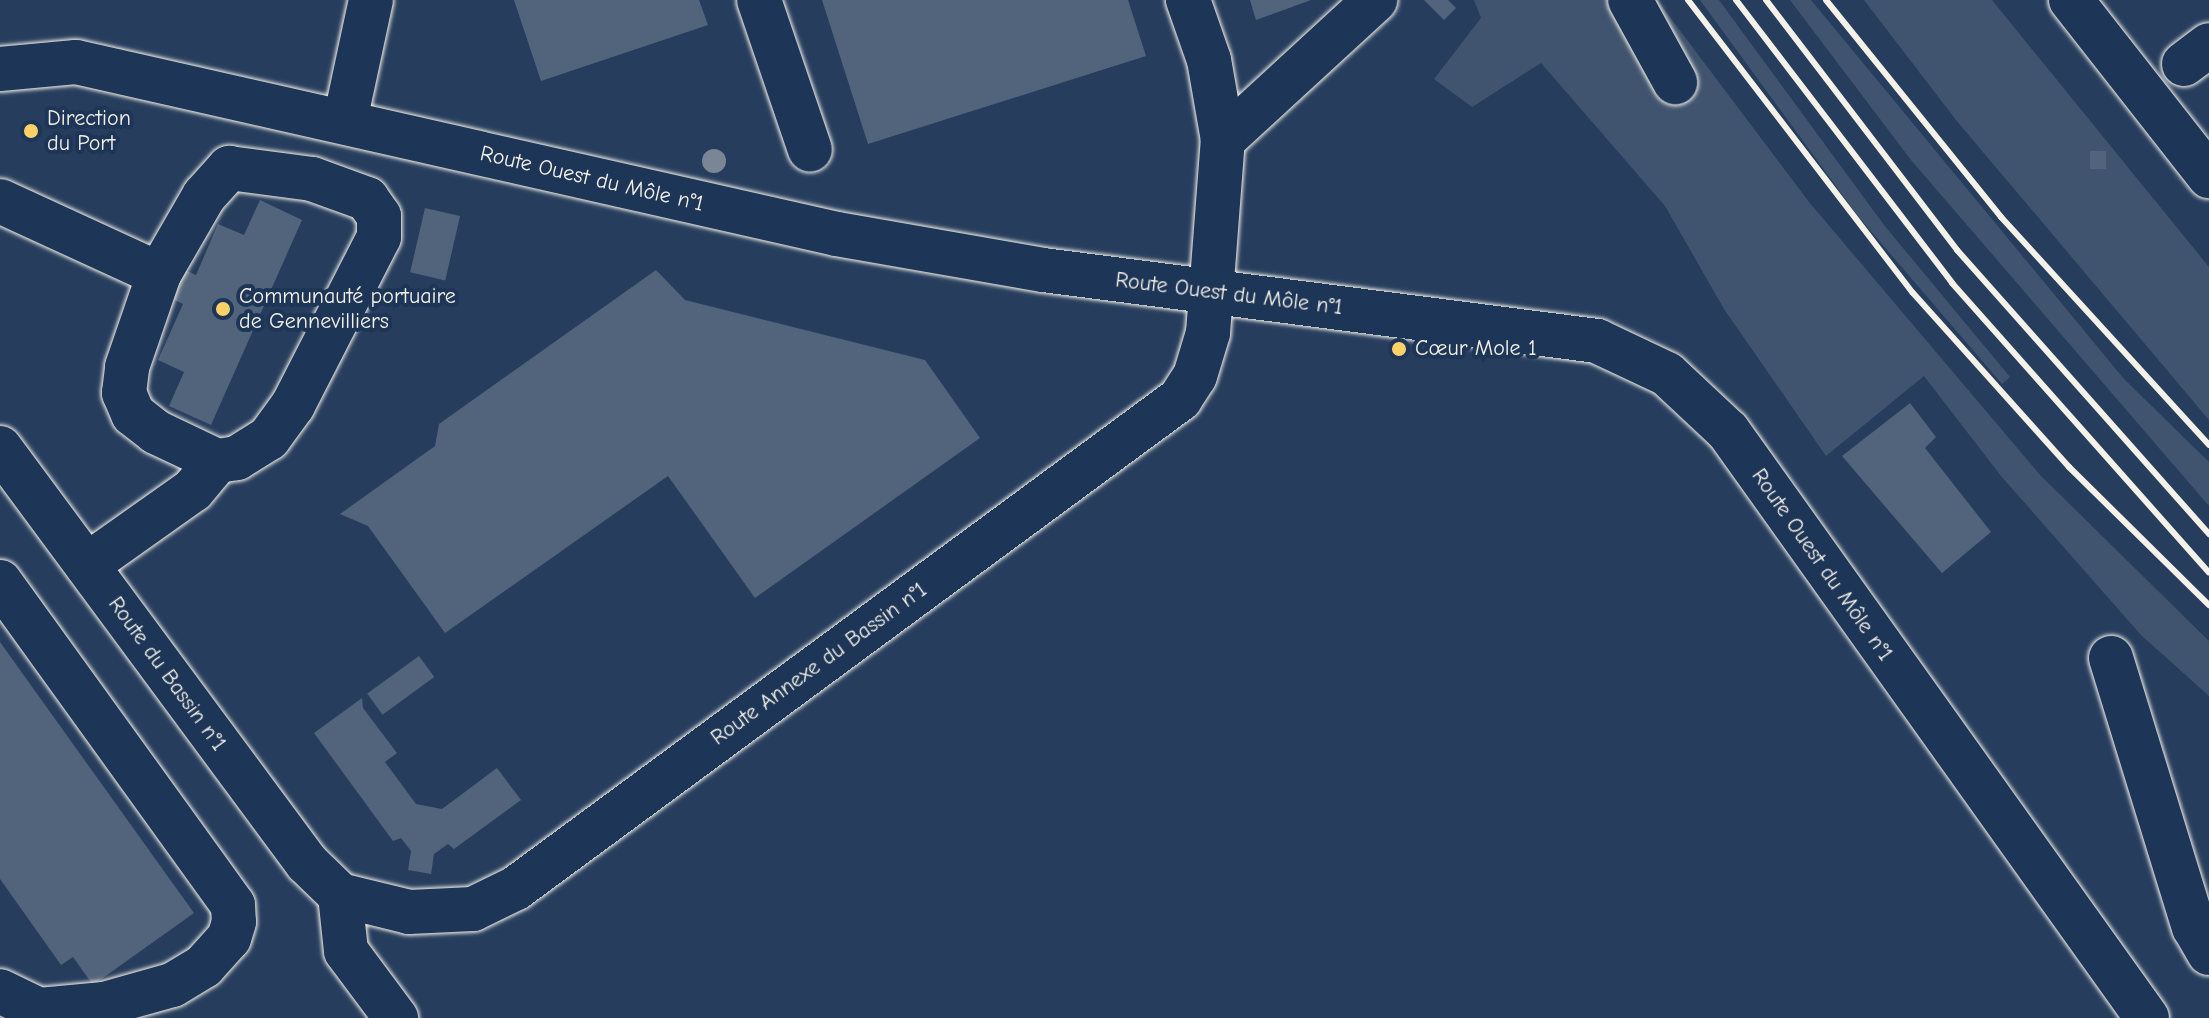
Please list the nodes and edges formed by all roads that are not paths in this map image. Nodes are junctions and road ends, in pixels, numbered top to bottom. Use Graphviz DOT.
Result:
graph roads {
  1 [pos="371,0"];
  2 [pos="759,0"];
  3 [pos="1188,0"];
  4 [pos="1375,0"];
  5 [pos="1630,0"];
  6 [pos="2071,0"];
  7 [pos="0,69"];
  8 [pos="1675,82"];
  9 [pos="345,121"];
  10 [pos="1223,140"];
  11 [pos="810,150"];
  12 [pos="2209,176"];
  13 [pos="0,201"];
  14 [pos="159,274"];
  15 [pos="1211,294"];
  16 [pos="0,448"];
  17 [pos="217,461"];
  18 [pos="87,565"];
  19 [pos="0,582"];
  20 [pos="2111,658"];
  21 [pos="340,895"];
  22 [pos="2209,953"];
  23 [pos="0,991"];
  24 [pos="396,1018"];
  25 [pos="2147,1018"];
  1 -- 9 [label="street"];
  2 -- 11 [label="street"];
  3 -- 10 [label="street, Route Annexe du Bassin n°1"];
  4 -- 10 [label="street"];
  5 -- 8 [label="street"];
  6 -- 12 [label="street"];
  7 -- 9 [label="street, Route Ouest du Môle n°1"];
  9 -- 15 [label="street, Route Ouest du Môle n°1"];
  10 -- 15 [label="street, Route Annexe du Bassin n°1"];
  13 -- 14 [label="street"];
  14 -- 17 [label="street"];
  14 -- 17 [label="street"];
  15 -- 21 [label="street, Route Annexe du Bassin n°1"];
  15 -- 25 [label="street, Route Ouest du Môle n°1"];
  16 -- 18 [label="street, Route du Bassin n°1"];
  17 -- 18 [label="street"];
  18 -- 21 [label="street, Route du Bassin n°1"];
  19 -- 23 [label="street"];
  20 -- 22 [label="street"];
  21 -- 24 [label="street"];
}
